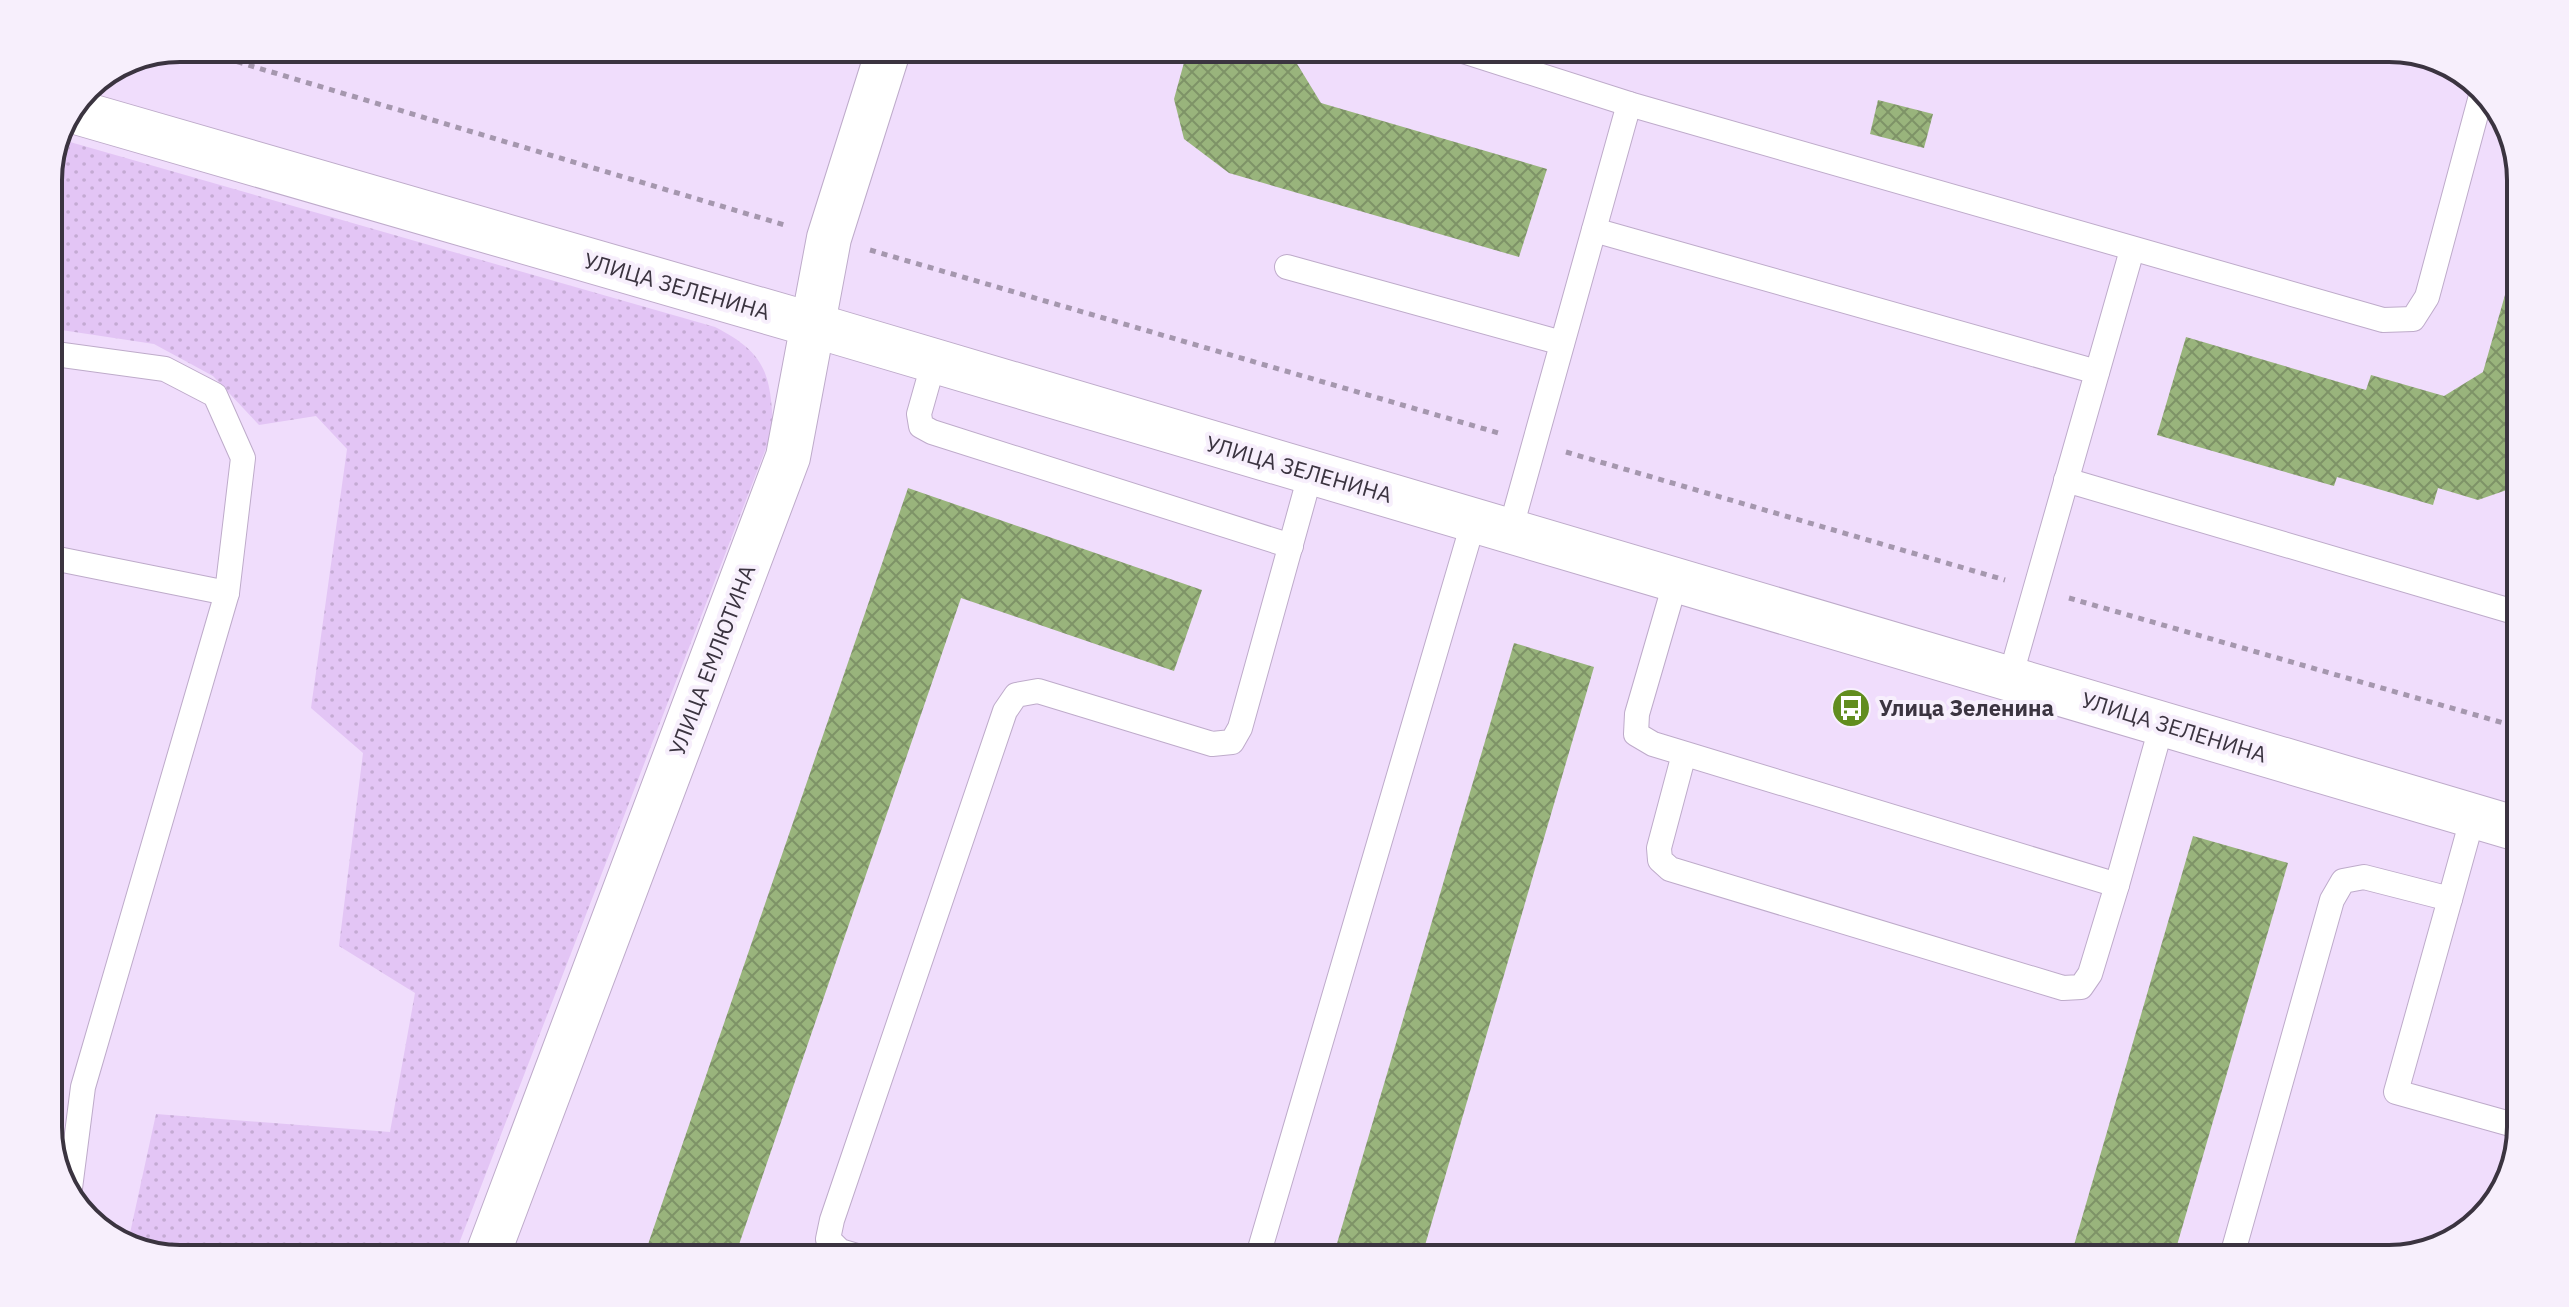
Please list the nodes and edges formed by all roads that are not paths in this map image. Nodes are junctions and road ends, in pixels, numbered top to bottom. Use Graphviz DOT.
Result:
graph roads {
  1 [pos="885,62"];
  2 [pos="1510,62"];
  3 [pos="2479,103"];
  4 [pos="1629,104"];
  5 [pos="82,114"];
  6 [pos="1594,230"];
  7 [pos="2132,250"];
  8 [pos="1287,267"];
  9 [pos="813,325"];
  10 [pos="1562,343"];
  11 [pos="62,355"];
  12 [pos="934,361"];
  13 [pos="2097,372"];
  14 [pos="1311,472"];
  15 [pos="2066,480"];
  16 [pos="1492,526"];
  17 [pos="1291,546"];
  18 [pos="62,560"];
  19 [pos="1676,580"];
  20 [pos="227,593"];
  21 [pos="2507,610"];
  22 [pos="2010,678"];
  23 [pos="2162,724"];
  24 [pos="1684,754"];
  25 [pos="2473,816"];
  26 [pos="2507,826"];
  27 [pos="2117,885"];
  28 [pos="2450,899"];
  29 [pos="2507,1123"];
  30 [pos="72,1174"];
  31 [pos="491,1245"];
  32 [pos="834,1245"];
  33 [pos="1261,1245"];
  34 [pos="2235,1245"];
  1 -- 9 [label="street, УЛИЦА ЕМЛЮТИНА"];
  2 -- 4 [label="lane"];
  3 -- 7 [label="lane"];
  4 -- 6 [label="lane"];
  4 -- 7 [label="lane"];
  5 -- 9 [label="street, УЛИЦА ЗЕЛЕНИНА"];
  6 -- 10 [label="lane"];
  6 -- 13 [label="lane"];
  7 -- 13 [label="lane"];
  8 -- 10 [label="lane"];
  9 -- 12 [label="street, УЛИЦА ЗЕЛЕНИНА"];
  9 -- 31 [label="street, УЛИЦА ЕМЛЮТИНА"];
  10 -- 16 [label="lane"];
  11 -- 20 [label="lane"];
  12 -- 14 [label="street, УЛИЦА ЗЕЛЕНИНА"];
  12 -- 17 [label="lane"];
  13 -- 15 [label="lane"];
  14 -- 16 [label="street, УЛИЦА ЗЕЛЕНИНА"];
  14 -- 17 [label="lane"];
  15 -- 21 [label="lane"];
  15 -- 22 [label="lane"];
  16 -- 19 [label="street, УЛИЦА ЗЕЛЕНИНА"];
  16 -- 33 [label="lane"];
  17 -- 32 [label="lane"];
  18 -- 20 [label="lane"];
  19 -- 22 [label="street, УЛИЦА ЗЕЛЕНИНА"];
  19 -- 24 [label="lane"];
  20 -- 30 [label="lane"];
  22 -- 23 [label="street, УЛИЦА ЗЕЛЕНИНА"];
  23 -- 25 [label="street, УЛИЦА ЗЕЛЕНИНА"];
  23 -- 27 [label="lane"];
  24 -- 27 [label="lane"];
  24 -- 27 [label="lane"];
  25 -- 26 [label="street, УЛИЦА ЗЕЛЕНИНА"];
  25 -- 28 [label="lane"];
  28 -- 29 [label="lane"];
  28 -- 34 [label="lane"];
}
